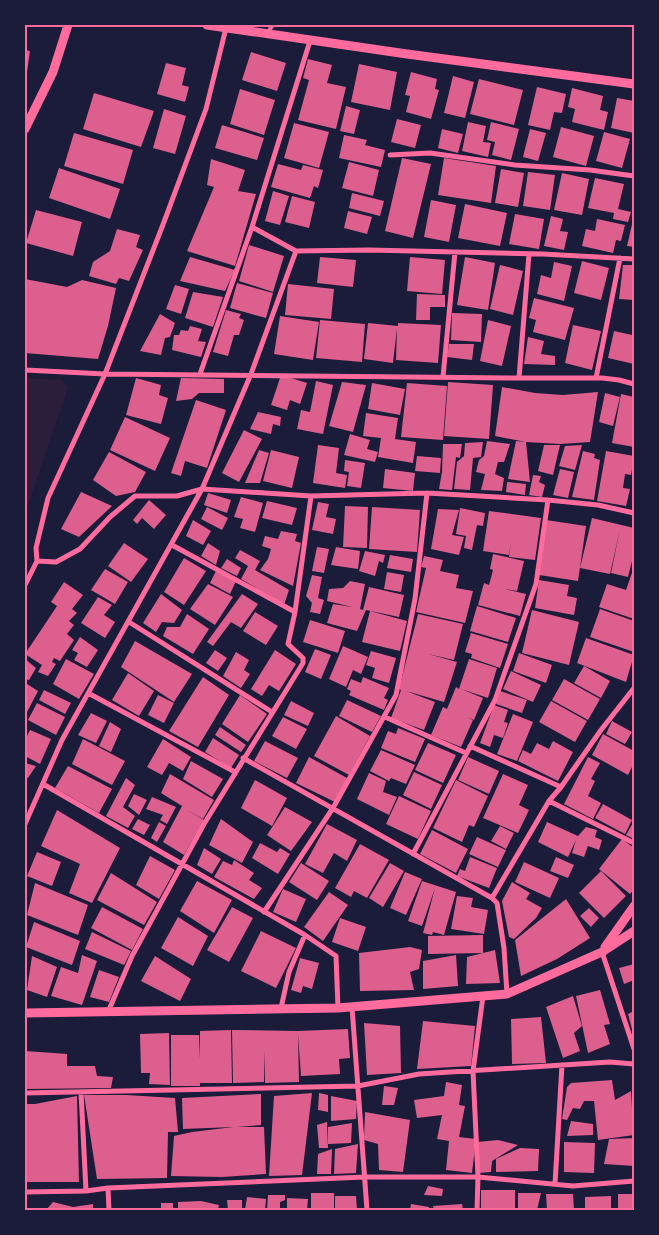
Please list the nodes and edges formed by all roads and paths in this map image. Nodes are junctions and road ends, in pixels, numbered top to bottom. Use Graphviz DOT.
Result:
graph roads {
  1 [pos="68,25"];
  2 [pos="207,25"];
  3 [pos="272,25"];
  4 [pos="226,28"];
  5 [pos="266,35"];
  6 [pos="310,41"];
  7 [pos="634,84"];
  8 [pos="25,129"];
  9 [pos="390,155"];
  10 [pos="634,176"];
  11 [pos="252,227"];
  12 [pos="296,251"];
  13 [pos="455,252"];
  14 [pos="529,254"];
  15 [pos="620,258"];
  16 [pos="634,259"];
  17 [pos="25,370"];
  18 [pos="105,374"];
  19 [pos="200,374"];
  20 [pos="251,374"];
  21 [pos="443,377"];
  22 [pos="519,378"];
  23 [pos="596,378"];
  24 [pos="634,384"];
  25 [pos="202,489"];
  26 [pos="427,493"];
  27 [pos="311,496"];
  28 [pos="548,500"];
  29 [pos="634,513"];
  30 [pos="172,545"];
  31 [pos="37,561"];
  32 [pos="25,585"];
  33 [pos="295,612"];
  34 [pos="129,622"];
  35 [pos="634,688"];
  36 [pos="88,693"];
  37 [pos="272,712"];
  38 [pos="385,717"];
  39 [pos="470,746"];
  40 [pos="466,753"];
  41 [pos="244,758"];
  42 [pos="235,772"];
  43 [pos="43,784"];
  44 [pos="561,787"];
  45 [pos="549,801"];
  46 [pos="334,808"];
  47 [pos="25,824"];
  48 [pos="634,843"];
  49 [pos="413,854"];
  50 [pos="182,864"];
  51 [pos="492,898"];
  52 [pos="634,906"];
  53 [pos="264,912"];
  54 [pos="634,931"];
  55 [pos="305,935"];
  56 [pos="602,952"];
  57 [pos="507,994"];
  58 [pos="483,996"];
  59 [pos="352,1006"];
  60 [pos="281,1008"];
  61 [pos="338,1008"];
  62 [pos="108,1012"];
  63 [pos="25,1013"];
  64 [pos="634,1049"];
  65 [pos="634,1064"];
  66 [pos="562,1065"];
  67 [pos="473,1071"];
  68 [pos="358,1086"];
  69 [pos="81,1092"];
  70 [pos="25,1093"];
  71 [pos="365,1177"];
  72 [pos="478,1177"];
  73 [pos="634,1181"];
  74 [pos="555,1184"];
  75 [pos="108,1188"];
  76 [pos="86,1191"];
  77 [pos="25,1192"];
  78 [pos="109,1210"];
  79 [pos="367,1210"];
  80 [pos="477,1210"];
  1 -- 8 [label="street"];
  2 -- 4 [label="street"];
  3 -- 5 [label="lane"];
  4 -- 5 [label="street"];
  4 -- 18 [label="street"];
  5 -- 6 [label="street"];
  6 -- 7 [label="street"];
  6 -- 11 [label="street"];
  9 -- 10 [label="street"];
  11 -- 12 [label="street"];
  11 -- 19 [label="street"];
  12 -- 13 [label="street"];
  12 -- 20 [label="street"];
  13 -- 14 [label="street"];
  13 -- 21 [label="street"];
  14 -- 15 [label="street"];
  14 -- 22 [label="street"];
  15 -- 16 [label="street"];
  15 -- 23 [label="street"];
  17 -- 18 [label="street"];
  18 -- 19 [label="street"];
  18 -- 31 [label="street"];
  19 -- 20 [label="street"];
  20 -- 21 [label="street"];
  20 -- 25 [label="street"];
  21 -- 22 [label="street"];
  22 -- 23 [label="street"];
  23 -- 24 [label="street"];
  25 -- 27 [label="street"];
  25 -- 30 [label="street"];
  25 -- 31 [label="street"];
  26 -- 27 [label="street"];
  26 -- 28 [label="street"];
  26 -- 38 [label="street"];
  27 -- 33 [label="street"];
  28 -- 29 [label="street"];
  28 -- 39 [label="street"];
  30 -- 33 [label="street"];
  30 -- 34 [label="street"];
  31 -- 32 [label="street"];
  33 -- 37 [label="street"];
  34 -- 36 [label="street"];
  34 -- 37 [label="street"];
  35 -- 44 [label="street"];
  36 -- 42 [label="street"];
  36 -- 43 [label="street"];
  37 -- 41 [label="street"];
  38 -- 40 [label="street"];
  38 -- 46 [label="street"];
  39 -- 40 [label="street"];
  39 -- 44 [label="street"];
  40 -- 49 [label="street"];
  41 -- 42 [label="street"];
  41 -- 46 [label="street"];
  42 -- 50 [label="street"];
  43 -- 47 [label="street"];
  43 -- 50 [label="street"];
  44 -- 45 [label="street"];
  45 -- 48 [label="street"];
  45 -- 51 [label="street"];
  46 -- 49 [label="street"];
  46 -- 53 [label="street"];
  49 -- 51 [label="street"];
  50 -- 53 [label="street"];
  50 -- 62 [label="street"];
  51 -- 57 [label="street"];
  52 -- 56 [label="street"];
  53 -- 55 [label="street"];
  54 -- 56 [label="street"];
  55 -- 60 [label="street"];
  55 -- 61 [label="street"];
  56 -- 57 [label="street"];
  56 -- 64 [label="street"];
  57 -- 58 [label="street"];
  58 -- 59 [label="street"];
  58 -- 67 [label="street"];
  59 -- 61 [label="street"];
  59 -- 68 [label="street"];
  60 -- 61 [label="street"];
  60 -- 62 [label="street"];
  62 -- 63 [label="street"];
  65 -- 66 [label="street"];
  66 -- 67 [label="street"];
  66 -- 74 [label="street"];
  67 -- 68 [label="street"];
  67 -- 72 [label="street"];
  68 -- 69 [label="street"];
  68 -- 71 [label="street"];
  69 -- 70 [label="street"];
  69 -- 76 [label="street"];
  71 -- 72 [label="street"];
  71 -- 75 [label="street"];
  71 -- 79 [label="street"];
  72 -- 74 [label="street"];
  72 -- 80 [label="street"];
  73 -- 74 [label="street"];
  75 -- 76 [label="street"];
  75 -- 78 [label="street"];
  76 -- 77 [label="street"];
}
